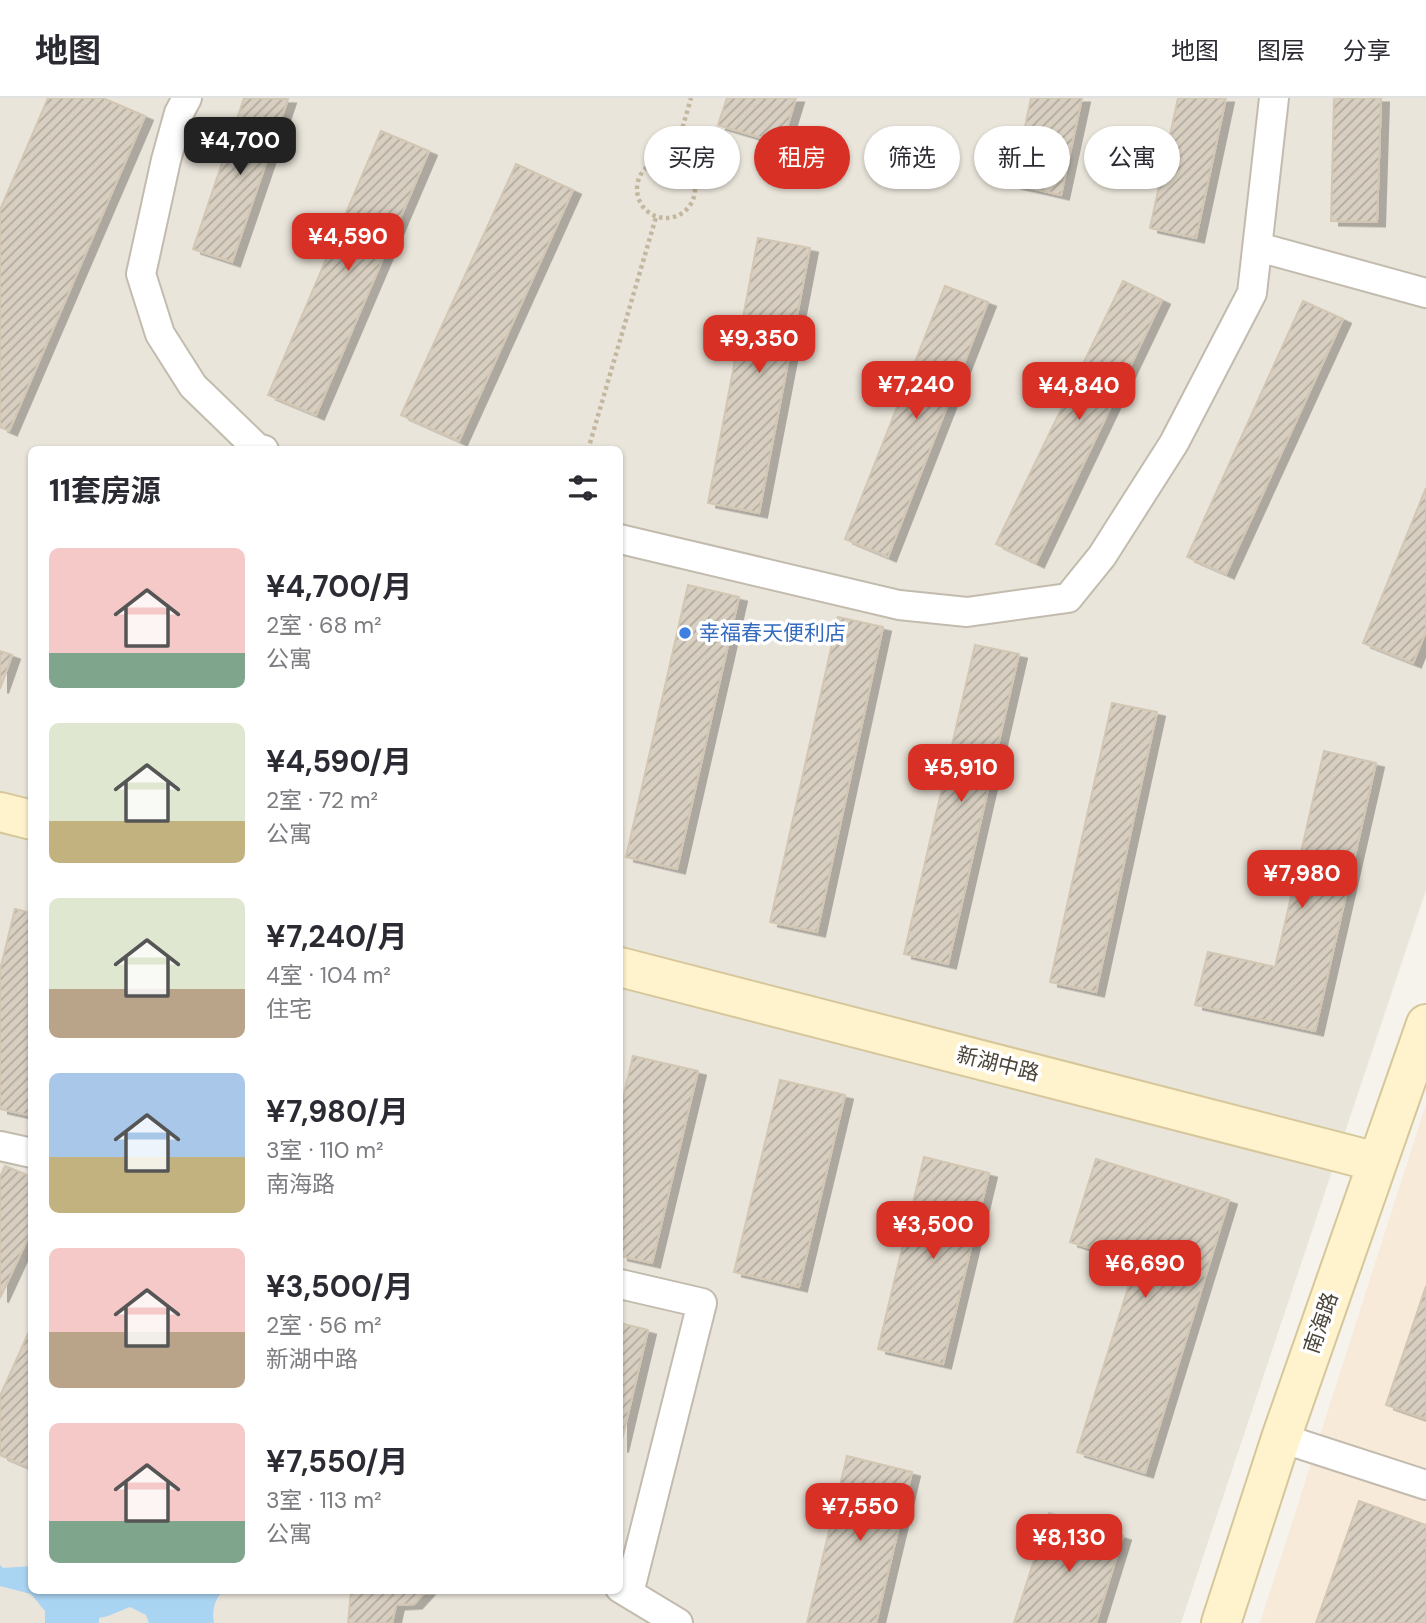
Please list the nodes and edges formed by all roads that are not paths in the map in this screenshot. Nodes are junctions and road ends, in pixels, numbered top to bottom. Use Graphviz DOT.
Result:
graph roads {
  1 [pos="187,98"];
  2 [pos="1275,98"];
  3 [pos="1258,247"];
  4 [pos="1426,293"];
  5 [pos="255,446"];
  6 [pos="623,540"];
  7 [pos="0,810"];
  8 [pos="28,817"];
  9 [pos="623,958"];
  10 [pos="623,968"];
  11 [pos="1426,1024"];
  12 [pos="0,1146"];
  13 [pos="28,1152"];
  14 [pos="1377,1162"];
  15 [pos="623,1285"];
  16 [pos="1281,1438"];
  17 [pos="1426,1485"];
  18 [pos="624,1590"];
  19 [pos="677,1623"];
  20 [pos="1221,1623"];
  1 -- 5 [label="street"];
  2 -- 3 [label="street"];
  3 -- 4 [label="street"];
  3 -- 6 [label="street"];
  7 -- 8 [label="street"];
  9 -- 14 [label="street"];
  10 -- 14 [label="street, 新湖中路"];
  11 -- 14 [label="street, 南海路"];
  12 -- 13 [label="street"];
  14 -- 16 [label="street, 南海路"];
  15 -- 18 [label="street"];
  16 -- 17 [label="street"];
  16 -- 20 [label="street, 南海路"];
  18 -- 19 [label="street"];
}
